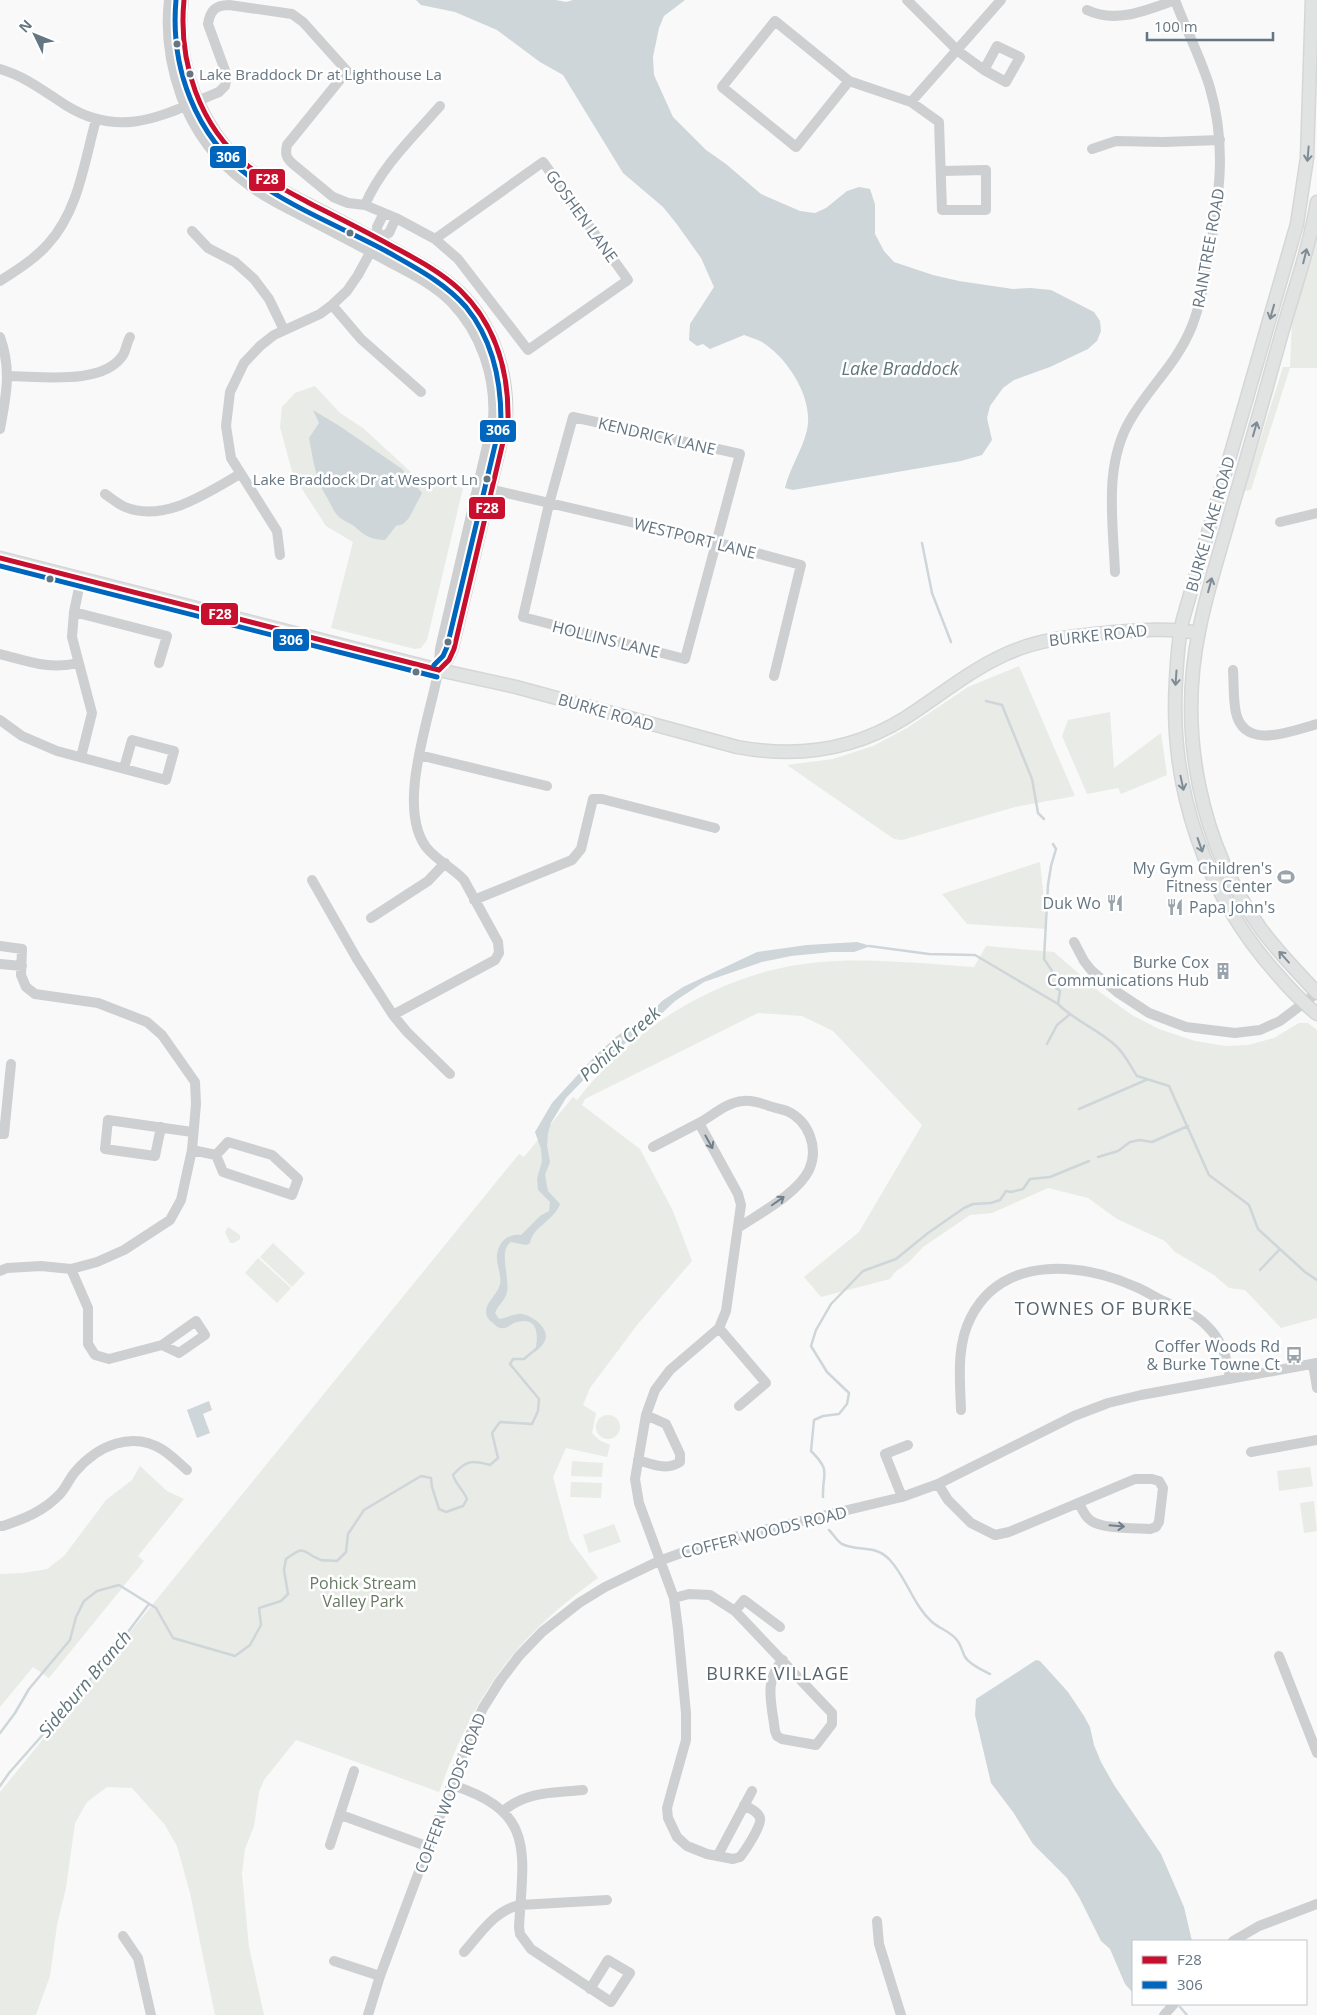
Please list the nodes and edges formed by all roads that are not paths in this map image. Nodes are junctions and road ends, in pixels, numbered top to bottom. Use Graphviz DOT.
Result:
graph roads {
  1 [pos="169,0"];
  2 [pos="184,0"];
  3 [pos="907,0"];
  4 [pos="1001,0"];
  5 [pos="1175,0"];
  6 [pos="1312,0"];
  7 [pos="1087,10"];
  8 [pos="958,50"];
  9 [pos="0,69"];
  10 [pos="984,70"];
  11 [pos="850,81"];
  12 [pos="199,100"];
  13 [pos="911,102"];
  14 [pos="185,106"];
  15 [pos="440,106"];
  16 [pos="96,120"];
  17 [pos="1220,140"];
  18 [pos="1092,149"];
  19 [pos="942,171"];
  20 [pos="1317,202"];
  21 [pos="365,205"];
  22 [pos="384,213"];
  23 [pos="396,218"];
  24 [pos="192,231"];
  25 [pos="378,238"];
  26 [pos="435,239"];
  27 [pos="371,252"];
  28 [pos="0,281"];
  29 [pos="332,306"];
  30 [pos="284,330"];
  31 [pos="0,337"];
  32 [pos="130,337"];
  33 [pos="8,376"];
  34 [pos="421,392"];
  35 [pos="0,429"];
  36 [pos="240,474"];
  37 [pos="478,486"];
  38 [pos="492,489"];
  39 [pos="105,494"];
  40 [pos="549,504"];
  41 [pos="1317,513"];
  42 [pos="1280,522"];
  43 [pos="716,542"];
  44 [pos="280,555"];
  45 [pos="0,558"];
  46 [pos="1115,572"];
  47 [pos="81,578"];
  48 [pos="74,612"];
  49 [pos="1180,630"];
  50 [pos="1198,633"];
  51 [pos="0,654"];
  52 [pos="78,663"];
  53 [pos="159,663"];
  54 [pos="439,670"];
  55 [pos="1233,670"];
  56 [pos="774,676"];
  57 [pos="0,720"];
  58 [pos="1317,724"];
  59 [pos="419,755"];
  60 [pos="81,757"];
  61 [pos="124,768"];
  62 [pos="548,786"];
  63 [pos="715,828"];
  64 [pos="446,863"];
  65 [pos="312,880"];
  66 [pos="474,900"];
  67 [pos="371,918"];
  68 [pos="1074,942"];
  69 [pos="0,946"];
  70 [pos="0,964"];
  71 [pos="22,966"];
  72 [pos="1317,993"];
  73 [pos="1303,1003"];
  74 [pos="393,1014"];
  75 [pos="1317,1014"];
  76 [pos="11,1064"];
  77 [pos="450,1074"];
  78 [pos="698,1123"];
  79 [pos="161,1127"];
  80 [pos="192,1132"];
  81 [pos="0,1134"];
  82 [pos="653,1147"];
  83 [pos="192,1150"];
  84 [pos="216,1155"];
  85 [pos="738,1228"];
  86 [pos="71,1269"];
  87 [pos="0,1271"];
  88 [pos="719,1328"];
  89 [pos="162,1345"];
  90 [pos="1315,1364"];
  91 [pos="1230,1379"];
  92 [pos="1317,1388"];
  93 [pos="739,1406"];
  94 [pos="961,1410"];
  95 [pos="646,1415"];
  96 [pos="1317,1440"];
  97 [pos="908,1445"];
  98 [pos="1251,1452"];
  99 [pos="638,1460"];
  100 [pos="187,1470"];
  101 [pos="938,1484"];
  102 [pos="902,1497"];
  103 [pos="1079,1503"];
  104 [pos="0,1526"];
  105 [pos="659,1561"];
  106 [pos="674,1598"];
  107 [pos="735,1611"];
  108 [pos="780,1627"];
  109 [pos="1279,1656"];
  110 [pos="783,1660"];
  111 [pos="1316,1749"];
  112 [pos="354,1772"];
  113 [pos="452,1785"];
  114 [pos="583,1790"];
  115 [pos="752,1791"];
  116 [pos="744,1805"];
  117 [pos="503,1811"];
  118 [pos="341,1815"];
  119 [pos="330,1845"];
  120 [pos="429,1847"];
  121 [pos="718,1855"];
  122 [pos="607,1900"];
  123 [pos="520,1904"];
  124 [pos="1317,1904"];
  125 [pos="877,1921"];
  126 [pos="123,1936"];
  127 [pos="1235,1940"];
  128 [pos="464,1952"];
  129 [pos="334,1960"];
  130 [pos="380,1976"];
  131 [pos="590,1989"];
  132 [pos="1173,2005"];
  133 [pos="151,2015"];
  134 [pos="368,2015"];
  135 [pos="901,2015"];
  136 [pos="1164,2015"];
  1 -- 14 [label="street"];
  2 -- 12 [label="street"];
  3 -- 8 [label="street"];
  4 -- 8 [label="street"];
  5 -- 7 [label="street"];
  5 -- 17 [label="street, RAINTREE ROAD"];
  6 -- 49 [label="main road, BURKE LAKE ROAD, one-way"];
  8 -- 10 [label="street"];
  8 -- 13 [label="street"];
  9 -- 16 [label="street"];
  11 -- 11 [label="street"];
  11 -- 13 [label="street"];
  12 -- 14 [label="street"];
  12 -- 21 [label="street"];
  12 -- 25 [label="street"];
  13 -- 19 [label="street"];
  14 -- 16 [label="street"];
  14 -- 27 [label="street"];
  15 -- 21 [label="street"];
  16 -- 28 [label="street"];
  17 -- 18 [label="street"];
  17 -- 46 [label="street, RAINTREE ROAD"];
  19 -- 19 [label="street"];
  50 -- 20 [label="main road, BURKE LAKE ROAD, one-way"];
  21 -- 22 [label="street"];
  22 -- 23 [label="street"];
  22 -- 25 [label="street"];
  23 -- 25 [label="street"];
  23 -- 26 [label="street"];
  24 -- 30 [label="street"];
  25 -- 27 [label="street"];
  25 -- 38 [label="street"];
  26 -- 26 [label="street, GOSHEN LANE"];
  27 -- 29 [label="street"];
  27 -- 37 [label="street"];
  29 -- 30 [label="street"];
  29 -- 34 [label="street"];
  30 -- 36 [label="street"];
  31 -- 33 [label="street"];
  32 -- 33 [label="street"];
  33 -- 35 [label="street"];
  36 -- 39 [label="street"];
  36 -- 44 [label="street"];
  37 -- 38 [label="street, WESTPORT LANE"];
  37 -- 54 [label="street"];
  38 -- 40 [label="street, WESTPORT LANE"];
  38 -- 54 [label="street"];
  40 -- 43 [label="street, WESTPORT LANE"];
  40 -- 43 [label="street, KENDRICK LANE"];
  40 -- 43 [label="street, HOLLINS LANE"];
  41 -- 42 [label="street"];
  43 -- 56 [label="street, WESTPORT LANE"];
  45 -- 47 [label="main road, BURKE ROAD"];
  47 -- 48 [label="street"];
  47 -- 54 [label="main road, BURKE ROAD"];
  48 -- 52 [label="street"];
  48 -- 53 [label="street"];
  49 -- 50 [label="main road, BURKE ROAD"];
  49 -- 54 [label="main road, BURKE ROAD"];
  49 -- 73 [label="main road, BURKE LAKE ROAD, one-way"];
  72 -- 50 [label="main road, BURKE LAKE ROAD, one-way"];
  51 -- 52 [label="street"];
  52 -- 60 [label="street"];
  54 -- 59 [label="street"];
  55 -- 58 [label="street"];
  57 -- 60 [label="street"];
  59 -- 62 [label="street"];
  59 -- 64 [label="street"];
  60 -- 61 [label="street"];
  61 -- 61 [label="street"];
  63 -- 66 [label="street"];
  64 -- 66 [label="street"];
  64 -- 67 [label="street"];
  65 -- 74 [label="street"];
  66 -- 74 [label="street"];
  68 -- 73 [label="street"];
  69 -- 71 [label="street"];
  70 -- 71 [label="street"];
  71 -- 80 [label="street"];
  72 -- 73 [label="street"];
  73 -- 75 [label="main road, BURKE LAKE ROAD"];
  74 -- 77 [label="street"];
  76 -- 81 [label="street"];
  78 -- 82 [label="street"];
  78 -- 85 [label="street, one-way"];
  85 -- 78 [label="street, one-way"];
  79 -- 79 [label="street"];
  79 -- 80 [label="street"];
  80 -- 83 [label="street"];
  83 -- 84 [label="street"];
  83 -- 86 [label="street"];
  84 -- 84 [label="street"];
  85 -- 88 [label="street"];
  86 -- 87 [label="street"];
  86 -- 89 [label="street"];
  88 -- 93 [label="street"];
  88 -- 95 [label="street"];
  90 -- 91 [label="street, COFFER WOODS ROAD"];
  90 -- 92 [label="street"];
  91 -- 94 [label="street"];
  91 -- 101 [label="street, COFFER WOODS ROAD"];
  95 -- 99 [label="street"];
  95 -- 99 [label="street"];
  96 -- 98 [label="street"];
  97 -- 102 [label="street"];
  99 -- 105 [label="street"];
  100 -- 104 [label="street"];
  101 -- 102 [label="street, COFFER WOODS ROAD"];
  101 -- 103 [label="street"];
  102 -- 105 [label="street, COFFER WOODS ROAD"];
  103 -- 103 [label="street, one-way"];
  105 -- 106 [label="street"];
  105 -- 113 [label="street, COFFER WOODS ROAD"];
  106 -- 107 [label="street"];
  106 -- 121 [label="street"];
  107 -- 108 [label="street"];
  107 -- 110 [label="street"];
  109 -- 111 [label="street"];
  110 -- 110 [label="street"];
  112 -- 118 [label="street"];
  113 -- 117 [label="street"];
  113 -- 120 [label="street, COFFER WOODS ROAD"];
  114 -- 117 [label="street"];
  115 -- 116 [label="street"];
  116 -- 121 [label="street"];
  116 -- 121 [label="street"];
  117 -- 123 [label="street"];
  118 -- 119 [label="street"];
  118 -- 120 [label="street"];
  120 -- 130 [label="street, COFFER WOODS ROAD"];
  122 -- 123 [label="street"];
  123 -- 128 [label="street"];
  123 -- 131 [label="street"];
  124 -- 127 [label="street"];
  125 -- 135 [label="street"];
  126 -- 133 [label="street"];
  129 -- 130 [label="street"];
  130 -- 134 [label="street, COFFER WOODS ROAD"];
  132 -- 136 [label="street"];
}
